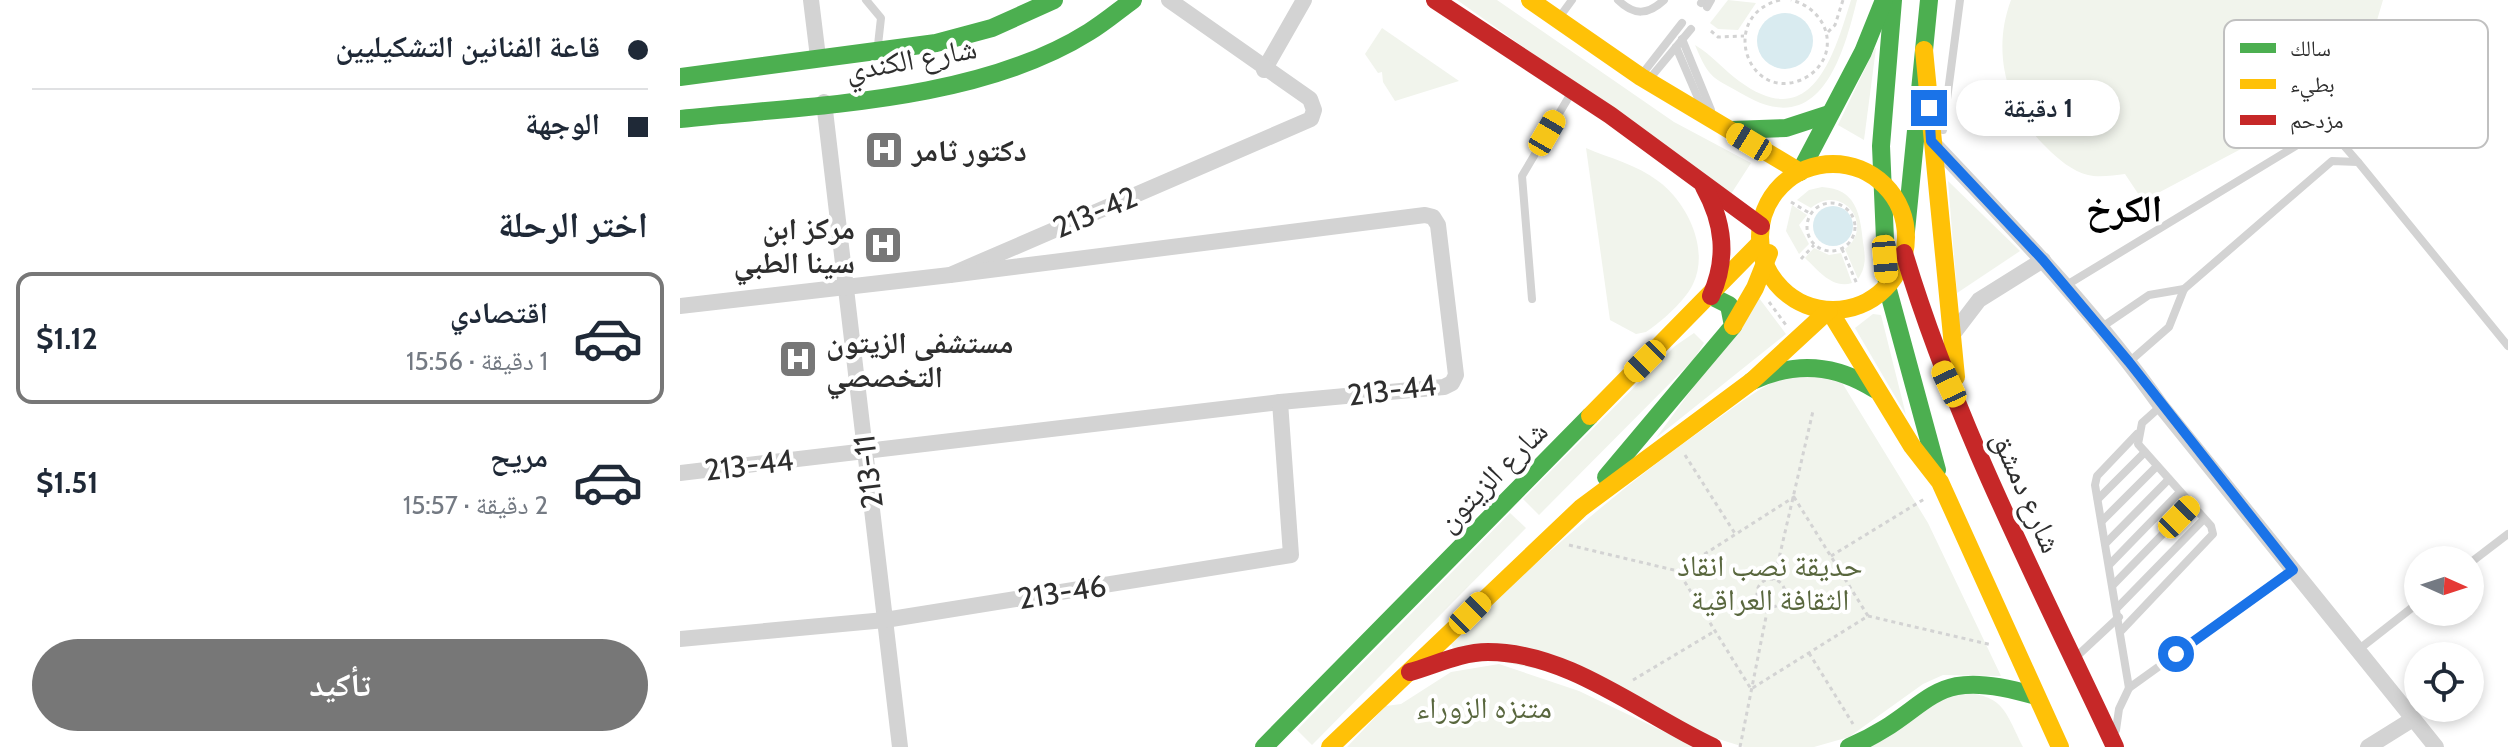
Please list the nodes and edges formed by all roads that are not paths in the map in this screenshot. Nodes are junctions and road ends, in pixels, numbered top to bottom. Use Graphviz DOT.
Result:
graph roads {
  1 [pos="811,0"];
  2 [pos="866,0"];
  3 [pos="1054,0"];
  4 [pos="1133,0"];
  5 [pos="1169,0"];
  6 [pos="1304,0"];
  7 [pos="1435,0"];
  8 [pos="1530,0"];
  9 [pos="1572,0"];
  10 [pos="1618,0"];
  11 [pos="1664,0"];
  12 [pos="1884,0"];
  13 [pos="1893,0"];
  14 [pos="1929,0"];
  15 [pos="1960,0"];
  16 [pos="1557,19"];
  17 [pos="1682,23"];
  18 [pos="1691,29"];
  19 [pos="1679,43"];
  20 [pos="1924,50"];
  21 [pos="869,52"];
  22 [pos="818,57"];
  23 [pos="755,66"];
  24 [pos="1264,70"];
  25 [pos="708,73"];
  26 [pos="680,77"];
  27 [pos="1644,79"];
  28 [pos="1572,90"];
  29 [pos="824,102"];
  30 [pos="759,109"];
  31 [pos="1829,114"];
  32 [pos="713,115"];
  33 [pos="680,119"];
  34 [pos="1716,122"];
  35 [pos="1936,146"];
  36 [pos="2292,148"];
  37 [pos="2346,148"];
  38 [pos="1770,155"];
  39 [pos="2358,162"];
  40 [pos="1800,172"];
  41 [pos="1882,183"];
  42 [pos="1702,184"];
  43 [pos="1784,196"];
  44 [pos="1906,231"];
  45 [pos="1761,235"];
  46 [pos="1904,253"];
  47 [pos="2043,260"];
  48 [pos="1765,265"];
  49 [pos="950,275"];
  50 [pos="1887,286"];
  51 [pos="846,287"];
  52 [pos="2064,287"];
  53 [pos="2184,289"];
  54 [pos="1711,296"];
  55 [pos="1532,299"];
  56 [pos="680,306"];
  57 [pos="1829,310"];
  58 [pos="1733,326"];
  59 [pos="2098,329"];
  60 [pos="1951,339"];
  61 [pos="2508,346"];
  62 [pos="2129,362"];
  63 [pos="1752,381"];
  64 [pos="1878,391"];
  65 [pos="1280,402"];
  66 [pos="2161,406"];
  67 [pos="1960,409"];
  68 [pos="2137,434"];
  69 [pos="865,451"];
  70 [pos="2145,452"];
  71 [pos="2157,466"];
  72 [pos="680,473"];
  73 [pos="2169,479"];
  74 [pos="1941,485"];
  75 [pos="2180,492"];
  76 [pos="2098,499"];
  77 [pos="2192,504"];
  78 [pos="1581,508"];
  79 [pos="2204,519"];
  80 [pos="2102,521"];
  81 [pos="2508,534"];
  82 [pos="2106,543"];
  83 [pos="2484,552"];
  84 [pos="2110,564"];
  85 [pos="2293,570"];
  86 [pos="2113,585"];
  87 [pos="2118,612"];
  88 [pos="2404,614"];
  89 [pos="885,620"];
  90 [pos="2121,631"];
  91 [pos="680,639"];
  92 [pos="2358,650"];
  93 [pos="2075,658"];
  94 [pos="1410,672"];
  95 [pos="2129,688"];
  96 [pos="2036,696"];
  97 [pos="2404,708"];
  98 [pos="2408,722"];
  99 [pos="2415,722"];
  100 [pos="1333,744"];
  101 [pos="1856,744"];
  102 [pos="900,747"];
  103 [pos="1264,747"];
  104 [pos="1713,747"];
  105 [pos="2060,747"];
  106 [pos="2116,747"];
  107 [pos="2368,747"];
  108 [pos="2436,747"];
  1 -- 22 [label="street"];
  2 -- 21 [label="lane"];
  3 -- 21 [label="main road, شارع الكندي"];
  4 -- 29 [label="main road, شارع الكندي"];
  5 -- 24 [label="street, 213-42"];
  6 -- 24 [label="street"];
  7 -- 28 [label="main road"];
  8 -- 16 [label="main road"];
  9 -- 16 [label="lane"];
  10 -- 11 [label="lane"];
  12 -- 31 [label="main road"];
  13 -- 41 [label="main road"];
  14 -- 20 [label="main road"];
  15 -- 35 [label="lane"];
  16 -- 27 [label="main road"];
  17 -- 27 [label="lane"];
  18 -- 19 [label="lane"];
  19 -- 27 [label="lane"];
  19 -- 34 [label="lane"];
  20 -- 35 [label="main road"];
  20 -- 44 [label="main road"];
  21 -- 22 [label="main road, شارع الكندي"];
  22 -- 23 [label="main road, شارع الكندي"];
  23 -- 25 [label="main road, شارع الكندي"];
  23 -- 30 [label="main road"];
  24 -- 49 [label="street, 213-42"];
  25 -- 26 [label="main road, شارع الكندي"];
  25 -- 32 [label="main road"];
  27 -- 34 [label="main road"];
  28 -- 42 [label="main road"];
  28 -- 55 [label="lane"];
  29 -- 30 [label="main road, شارع الكندي"];
  29 -- 51 [label="street, 213-11"];
  30 -- 32 [label="main road, شارع الكندي"];
  31 -- 34 [label="main road"];
  31 -- 40 [label="main road"];
  32 -- 33 [label="main road, شارع الكندي"];
  34 -- 38 [label="main road"];
  35 -- 47 [label="street"];
  35 -- 60 [label="main road"];
  36 -- 52 [label="lane"];
  37 -- 39 [label="lane"];
  38 -- 40 [label="main road"];
  38 -- 43 [label="main road"];
  39 -- 53 [label="lane"];
  39 -- 61 [label="lane"];
  40 -- 41 [label="main road"];
  40 -- 43 [label="main road"];
  41 -- 44 [label="main road"];
  41 -- 50 [label="main road"];
  42 -- 45 [label="main road"];
  42 -- 54 [label="main road"];
  43 -- 45 [label="main road, شارع الزيتون"];
  43 -- 48 [label="main road"];
  44 -- 46 [label="main road"];
  45 -- 48 [label="main road"];
  45 -- 54 [label="main road, شارع الزيتون"];
  46 -- 50 [label="main road"];
  46 -- 67 [label="main road, شارع دمشق"];
  47 -- 52 [label="street"];
  47 -- 60 [label="street"];
  48 -- 57 [label="main road"];
  48 -- 58 [label="main road"];
  49 -- 51 [label="street, 213-42"];
  49 -- 65 [label="street, 213-44"];
  50 -- 57 [label="main road"];
  50 -- 74 [label="main road"];
  51 -- 56 [label="street, 213-42"];
  51 -- 69 [label="street, 213-11"];
  52 -- 59 [label="street"];
  53 -- 59 [label="lane"];
  53 -- 62 [label="lane"];
  54 -- 58 [label="main road"];
  54 -- 103 [label="main road, شارع الزيتون"];
  57 -- 63 [label="main road"];
  57 -- 64 [label="main road"];
  58 -- 78 [label="main road"];
  59 -- 62 [label="street"];
  60 -- 67 [label="main road"];
  62 -- 66 [label="street"];
  63 -- 64 [label="main road"];
  63 -- 78 [label="main road"];
  64 -- 74 [label="main road"];
  65 -- 69 [label="street, 213-44"];
  65 -- 89 [label="street, 213-46"];
  66 -- 68 [label="lane"];
  66 -- 85 [label="street"];
  67 -- 93 [label="main road, شارع دمشق"];
  68 -- 70 [label="lane"];
  68 -- 76 [label="lane"];
  69 -- 72 [label="street, 213-44"];
  69 -- 89 [label="street, 213-11"];
  70 -- 71 [label="lane"];
  70 -- 76 [label="lane"];
  71 -- 73 [label="lane"];
  71 -- 80 [label="lane"];
  73 -- 75 [label="lane"];
  73 -- 82 [label="lane"];
  74 -- 96 [label="main road"];
  75 -- 77 [label="lane"];
  75 -- 84 [label="lane"];
  76 -- 80 [label="lane"];
  77 -- 79 [label="lane"];
  77 -- 86 [label="lane"];
  78 -- 94 [label="main road"];
  79 -- 87 [label="lane"];
  79 -- 90 [label="lane"];
  80 -- 82 [label="lane"];
  81 -- 83 [label="lane"];
  82 -- 84 [label="lane"];
  84 -- 86 [label="lane"];
  85 -- 92 [label="street"];
  85 -- 95 [label="lane"];
  86 -- 87 [label="lane"];
  87 -- 90 [label="lane"];
  87 -- 93 [label="lane"];
  88 -- 92 [label="lane"];
  89 -- 91 [label="street, 213-46"];
  89 -- 102 [label="street, 213-11"];
  90 -- 95 [label="lane"];
  92 -- 97 [label="street"];
  93 -- 106 [label="main road, شارع دمشق"];
  94 -- 100 [label="main road"];
  94 -- 104 [label="main road"];
  95 -- 106 [label="lane"];
  96 -- 101 [label="main road"];
  96 -- 105 [label="main road"];
  98 -- 107 [label="street"];
  99 -- 108 [label="street"];
}
